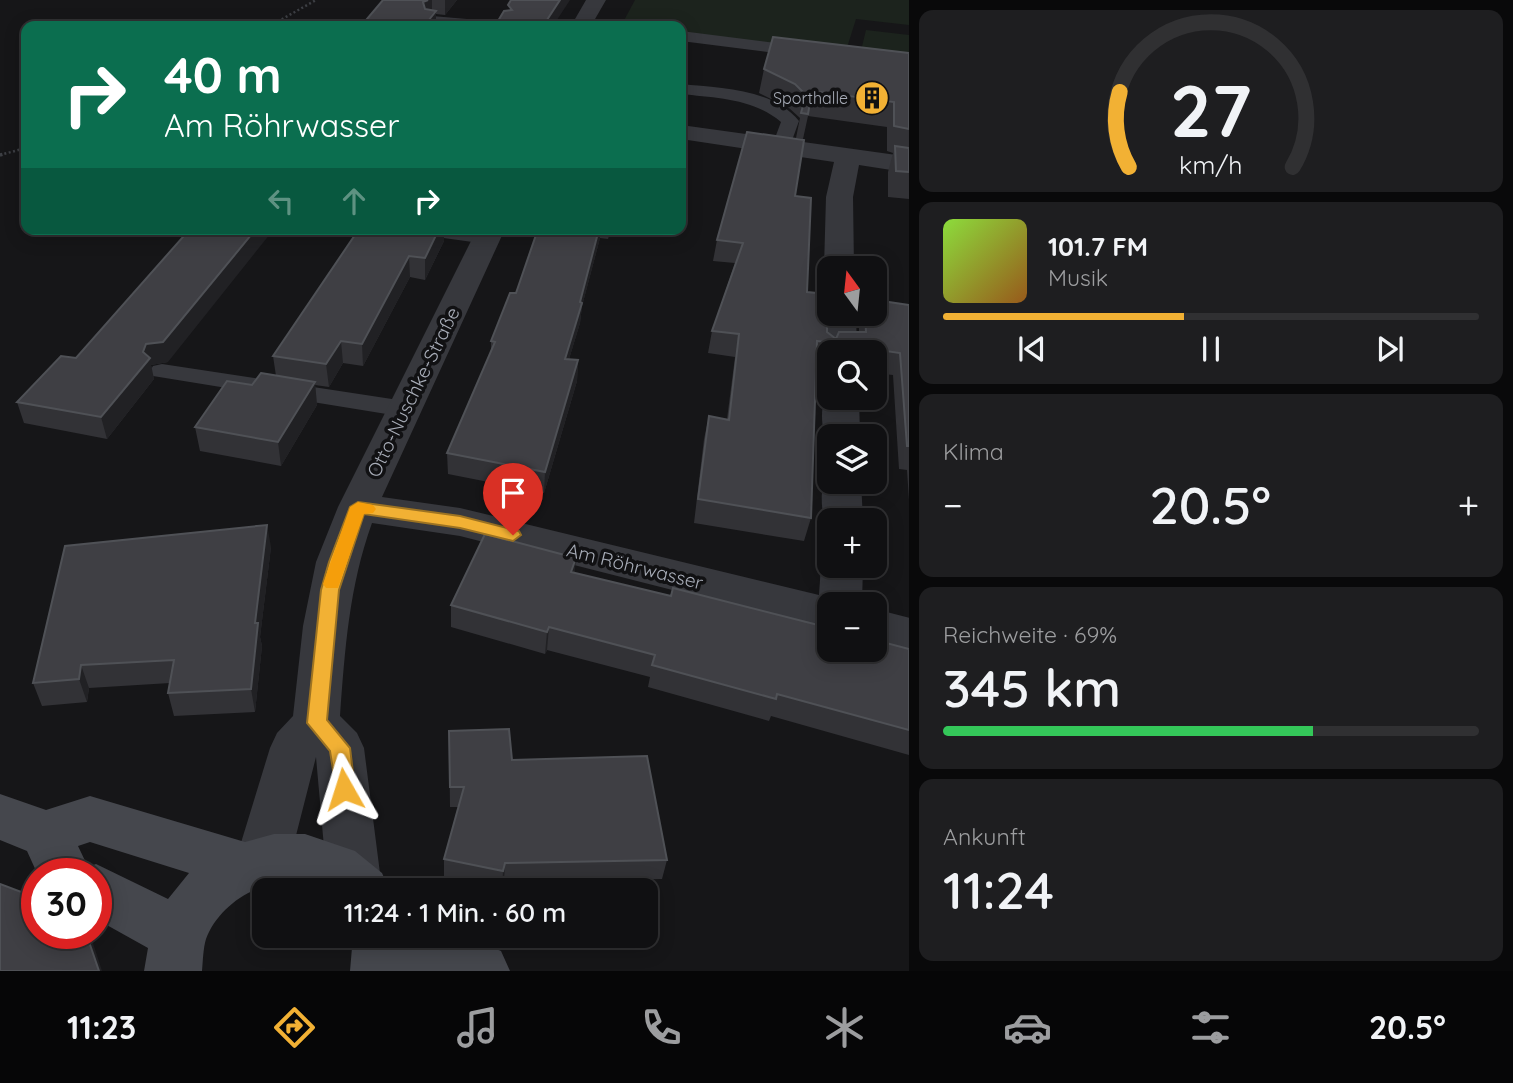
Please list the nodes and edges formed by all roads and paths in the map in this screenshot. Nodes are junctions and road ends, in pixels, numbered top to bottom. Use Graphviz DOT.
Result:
graph roads {
  1 [pos="316,0"];
  2 [pos="596,0"];
  3 [pos="432,20"];
  4 [pos="279,21"];
  5 [pos="444,21"];
  6 [pos="584,21"];
  7 [pos="686,37"];
  8 [pos="820,55"];
  9 [pos="686,90"];
  10 [pos="686,133"];
  11 [pos="781,146"];
  12 [pos="21,149"];
  13 [pos="0,155"];
  14 [pos="849,156"];
  15 [pos="909,165"];
  16 [pos="488,235"];
  17 [pos="839,256"];
  18 [pos="162,371"];
  19 [pos="405,409"];
  20 [pos="358,507"];
  21 [pos="817,611"];
  22 [pos="887,629"];
  23 [pos="909,635"];
  24 [pos="316,723"];
  25 [pos="37,841"];
  26 [pos="253,863"];
  27 [pos="348,878"];
  28 [pos="358,878"];
  29 [pos="112,902"];
  30 [pos="380,948"];
  31 [pos="422,948"];
  32 [pos="176,952"];
  33 [pos="379,971"];
  34 [pos="481,971"];
  1 -- 4 [label="path"];
  2 -- 6 [label="street"];
  3 -- 5 [label="lane"];
  7 -- 8 [label="lane"];
  9 -- 11 [label="lane"];
  10 -- 11 [label="street"];
  11 -- 14 [label="street"];
  12 -- 13 [label="path"];
  14 -- 15 [label="street"];
  14 -- 17 [label="street"];
  16 -- 19 [label="street, Otto-Nuschke-Straße"];
  18 -- 19 [label="lane"];
  19 -- 20 [label="street, Otto-Nuschke-Straße"];
  20 -- 21 [label="street, Am Röhrwasser"];
  20 -- 24 [label="street, Otto-Nuschke-Straße"];
  22 -- 23 [label="street"];
  24 -- 26 [label="street"];
  24 -- 28 [label="street"];
  25 -- 26 [label="main road"];
  26 -- 27 [label="main road"];
  26 -- 32 [label="main road"];
  29 -- 32 [label="main road"];
  30 -- 33 [label="main road"];
  31 -- 34 [label="main road"];
}
